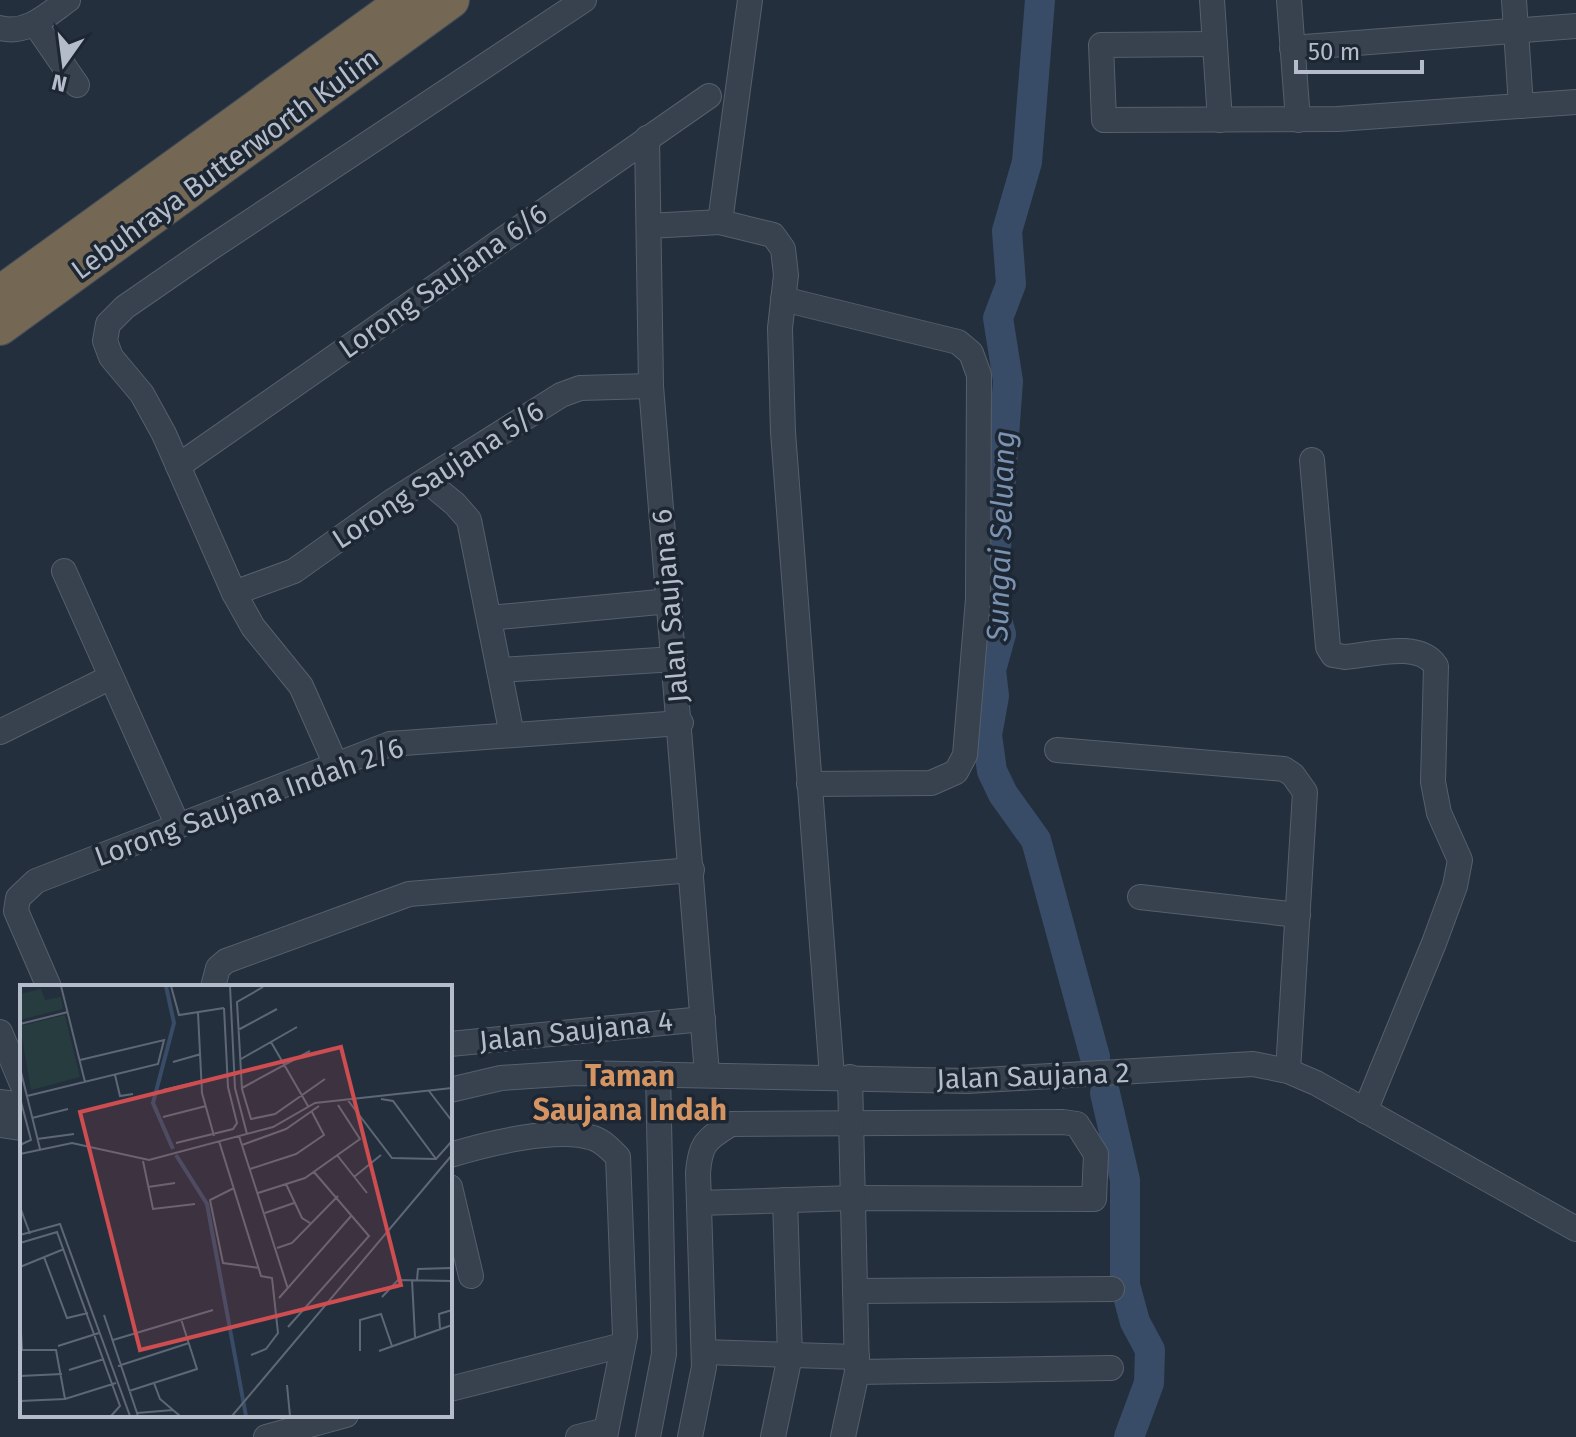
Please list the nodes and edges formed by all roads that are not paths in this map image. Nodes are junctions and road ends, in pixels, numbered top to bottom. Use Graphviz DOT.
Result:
graph roads {
  1 [pos="68,0"];
  2 [pos="406,0"];
  3 [pos="451,0"];
  4 [pos="584,0"];
  5 [pos="750,0"];
  6 [pos="1212,0"];
  7 [pos="1289,0"];
  8 [pos="1514,0"];
  9 [pos="35,24"];
  10 [pos="1576,26"];
  11 [pos="0,28"];
  12 [pos="1516,30"];
  13 [pos="1215,44"];
  14 [pos="1292,48"];
  15 [pos="77,85"];
  16 [pos="709,96"];
  17 [pos="1576,102"];
  18 [pos="1521,106"];
  19 [pos="1220,120"];
  20 [pos="1298,120"];
  21 [pos="647,138"];
  22 [pos="720,222"];
  23 [pos="649,226"];
  24 [pos="0,294"];
  25 [pos="783,299"];
  26 [pos="0,327"];
  27 [pos="651,386"];
  28 [pos="1312,460"];
  29 [pos="178,466"];
  30 [pos="426,480"];
  31 [pos="64,571"];
  32 [pos="234,593"];
  33 [pos="670,601"];
  34 [pos="489,618"];
  35 [pos="675,659"];
  36 [pos="499,670"];
  37 [pos="111,677"];
  38 [pos="681,723"];
  39 [pos="0,732"];
  40 [pos="512,735"];
  41 [pos="1057,750"];
  42 [pos="336,765"];
  43 [pos="809,784"];
  44 [pos="178,826"];
  45 [pos="692,870"];
  46 [pos="1140,897"];
  47 [pos="1298,915"];
  48 [pos="48,985"];
  49 [pos="214,985"];
  50 [pos="703,1019"];
  51 [pos="0,1032"];
  52 [pos="452,1044"];
  53 [pos="1288,1071"];
  54 [pos="658,1074"];
  55 [pos="707,1074"];
  56 [pos="841,1076"];
  57 [pos="20,1079"];
  58 [pos="452,1090"];
  59 [pos="0,1102"];
  60 [pos="20,1105"];
  61 [pos="1365,1111"];
  62 [pos="851,1121"];
  63 [pos="0,1125"];
  64 [pos="20,1128"];
  65 [pos="452,1155"];
  66 [pos="452,1195"];
  67 [pos="853,1198"];
  68 [pos="785,1200"];
  69 [pos="699,1203"];
  70 [pos="1576,1229"];
  71 [pos="471,1276"];
  72 [pos="1112,1289"];
  73 [pos="855,1291"];
  74 [pos="623,1345"];
  75 [pos="704,1352"];
  76 [pos="790,1356"];
  77 [pos="857,1364"];
  78 [pos="1111,1368"];
  79 [pos="452,1388"];
  80 [pos="341,1417"];
  81 [pos="349,1417"];
  82 [pos="605,1433"];
  83 [pos="266,1437"];
  84 [pos="356,1437"];
  85 [pos="578,1437"];
  86 [pos="648,1437"];
  87 [pos="690,1437"];
  88 [pos="773,1437"];
  89 [pos="843,1437"];
  1 -- 9 [label="street"];
  2 -- 24 [label="highway, Lebuhraya Butterworth Kulim"];
  3 -- 26 [label="highway, Lebuhraya Butterworth Kulim"];
  4 -- 29 [label="street"];
  5 -- 22 [label="street"];
  6 -- 13 [label="street"];
  7 -- 14 [label="street"];
  8 -- 12 [label="street"];
  9 -- 11 [label="street"];
  9 -- 15 [label="street"];
  10 -- 12 [label="street"];
  12 -- 14 [label="street"];
  12 -- 18 [label="street"];
  13 -- 19 [label="street"];
  13 -- 19 [label="street"];
  14 -- 20 [label="street"];
  16 -- 21 [label="street, Lorong Saujana 6/6"];
  17 -- 18 [label="street"];
  18 -- 20 [label="street"];
  19 -- 20 [label="street"];
  21 -- 23 [label="street, Jalan Saujana 6"];
  21 -- 29 [label="street, Lorong Saujana 6/6"];
  22 -- 23 [label="street"];
  22 -- 25 [label="street"];
  23 -- 27 [label="street, Jalan Saujana 6"];
  25 -- 43 [label="street"];
  25 -- 43 [label="street"];
  27 -- 30 [label="street, Lorong Saujana 5/6"];
  27 -- 33 [label="street, Jalan Saujana 6"];
  28 -- 61 [label="street"];
  29 -- 32 [label="street"];
  30 -- 32 [label="street, Lorong Saujana 5/6"];
  30 -- 34 [label="street"];
  31 -- 37 [label="street"];
  32 -- 42 [label="street"];
  33 -- 34 [label="street"];
  33 -- 35 [label="street, Jalan Saujana 6"];
  34 -- 36 [label="street"];
  35 -- 36 [label="street"];
  35 -- 38 [label="street, Jalan Saujana 6"];
  36 -- 40 [label="street"];
  37 -- 39 [label="street"];
  37 -- 44 [label="street"];
  38 -- 40 [label="street, Lorong Saujana Indah 2/6"];
  38 -- 45 [label="street, Jalan Saujana 6"];
  40 -- 42 [label="street, Lorong Saujana Indah 2/6"];
  41 -- 47 [label="street"];
  42 -- 44 [label="street, Lorong Saujana Indah 2/6"];
  43 -- 56 [label="street"];
  44 -- 48 [label="street, Lorong Saujana Indah 2/6"];
  45 -- 49 [label="street"];
  45 -- 50 [label="street, Jalan Saujana 6"];
  46 -- 47 [label="street"];
  47 -- 53 [label="street"];
  50 -- 52 [label="street, Jalan Saujana 4"];
  50 -- 55 [label="street, Jalan Saujana 6"];
  51 -- 57 [label="street"];
  53 -- 56 [label="street, Jalan Saujana 2"];
  53 -- 61 [label="street, Jalan Saujana 2"];
  54 -- 55 [label="street, Jalan Saujana 2"];
  54 -- 58 [label="street, Jalan Saujana 2"];
  54 -- 86 [label="street"];
  55 -- 56 [label="street, Jalan Saujana 2"];
  56 -- 62 [label="street"];
  59 -- 60 [label="street"];
  61 -- 70 [label="street, Jalan Saujana 2"];
  62 -- 67 [label="street"];
  62 -- 67 [label="street"];
  62 -- 69 [label="street"];
  63 -- 64 [label="street"];
  65 -- 74 [label="street"];
  66 -- 71 [label="street"];
  67 -- 68 [label="street"];
  67 -- 73 [label="street"];
  68 -- 69 [label="street"];
  68 -- 76 [label="street"];
  69 -- 75 [label="street"];
  72 -- 73 [label="street"];
  73 -- 77 [label="street"];
  74 -- 79 [label="street"];
  74 -- 82 [label="street"];
  75 -- 76 [label="street"];
  75 -- 87 [label="street"];
  76 -- 77 [label="street"];
  76 -- 88 [label="street"];
  77 -- 78 [label="street"];
  77 -- 89 [label="street"];
  80 -- 83 [label="street"];
  81 -- 84 [label="street"];
  82 -- 85 [label="street"];
}
